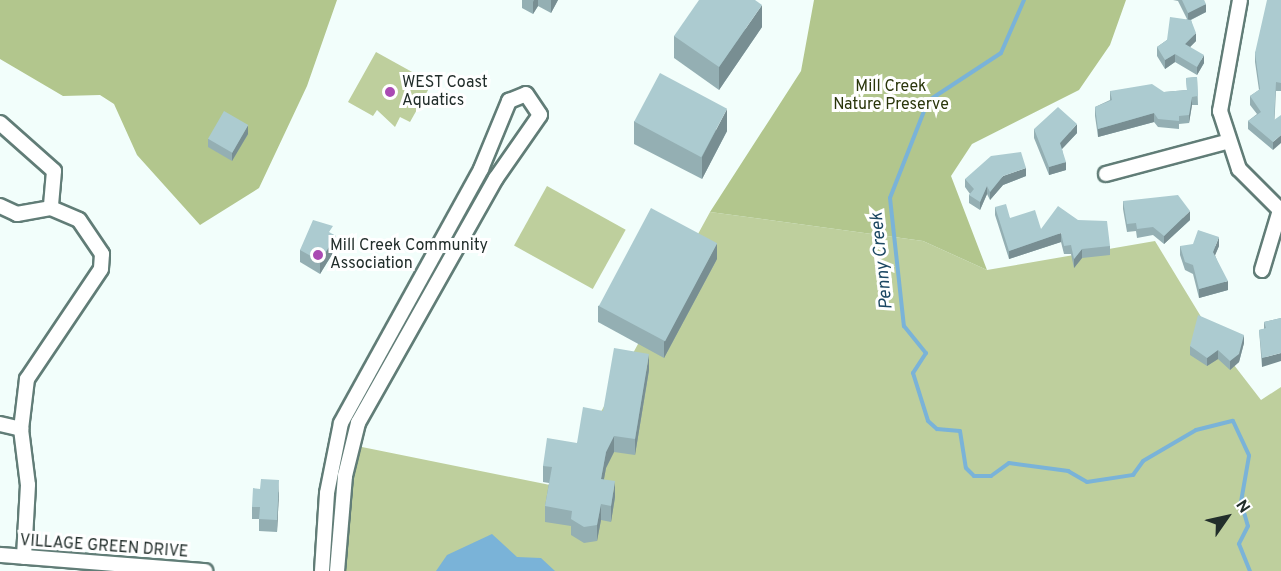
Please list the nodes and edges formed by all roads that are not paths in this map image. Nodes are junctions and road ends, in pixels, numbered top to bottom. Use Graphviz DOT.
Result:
graph roads {
  1 [pos="1240,0"];
  2 [pos="0,123"];
  3 [pos="1226,142"];
  4 [pos="1106,174"];
  5 [pos="0,206"];
  6 [pos="51,208"];
  7 [pos="1280,210"];
  8 [pos="1262,270"];
  9 [pos="0,424"];
  10 [pos="21,429"];
  11 [pos="0,555"];
  12 [pos="24,556"];
  13 [pos="205,571"];
  14 [pos="322,571"];
  15 [pos="338,571"];
  1 -- 3 [label="street"];
  2 -- 6 [label="street"];
  3 -- 4 [label="street"];
  3 -- 7 [label="street"];
  5 -- 6 [label="street"];
  6 -- 10 [label="street"];
  7 -- 8 [label="street"];
  9 -- 10 [label="street"];
  10 -- 12 [label="street"];
  11 -- 12 [label="street, VILLAGE GREEN DRIVE"];
  12 -- 13 [label="street, VILLAGE GREEN DRIVE"];
  14 -- 15 [label="street"];
}
